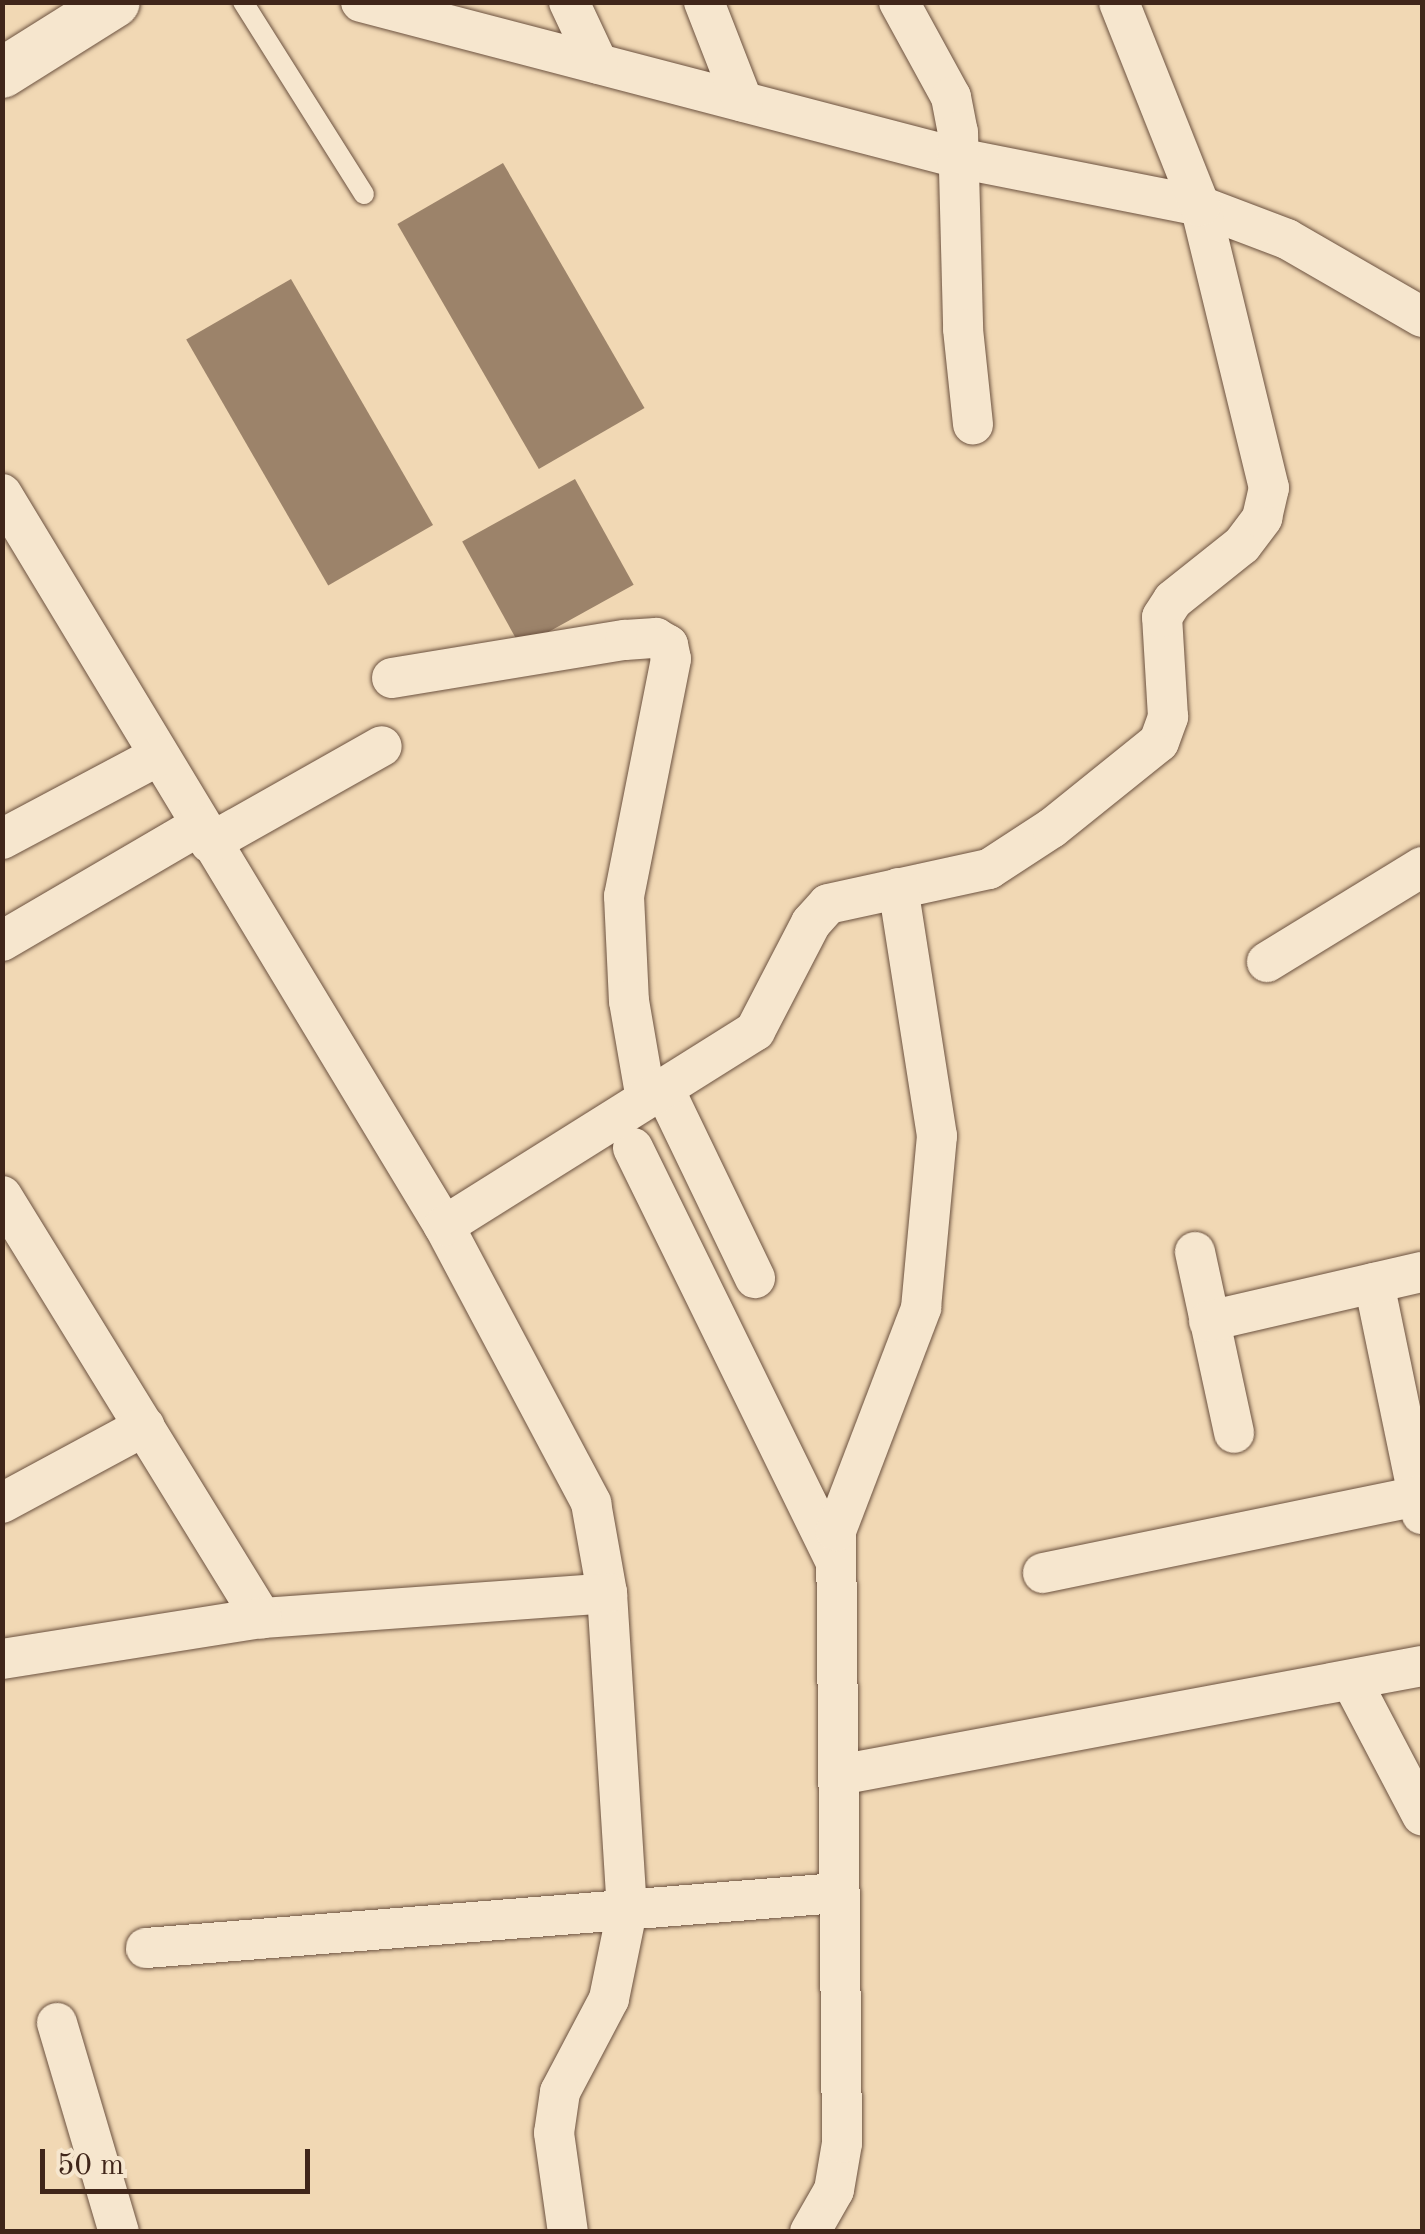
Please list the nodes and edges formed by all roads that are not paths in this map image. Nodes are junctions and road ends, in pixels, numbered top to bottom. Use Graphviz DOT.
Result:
graph roads {
  1 [pos="114,2"];
  2 [pos="243,2"];
  3 [pos="361,2"];
  4 [pos="570,2"];
  5 [pos="704,2"];
  6 [pos="899,2"];
  7 [pos="1118,2"];
  8 [pos="598,64"];
  9 [pos="2,73"];
  10 [pos="743,102"];
  11 [pos="958,158"];
  12 [pos="364,194"];
  13 [pos="1200,206"];
  14 [pos="1422,317"];
  15 [pos="973,424"];
  16 [pos="2,494"];
  17 [pos="392,678"];
  18 [pos="382,746"];
  19 [pos="158,756"];
  20 [pos="205,835"];
  21 [pos="2,839"];
  22 [pos="1422,867"];
  23 [pos="898,888"];
  24 [pos="2,941"];
  25 [pos="1267,962"];
  26 [pos="655,1094"];
  27 [pos="634,1148"];
  28 [pos="2,1196"];
  29 [pos="444,1226"];
  30 [pos="1196,1252"];
  31 [pos="1422,1272"];
  32 [pos="755,1278"];
  33 [pos="1374,1284"];
  34 [pos="1209,1320"];
  35 [pos="145,1426"];
  36 [pos="1234,1433"];
  37 [pos="2,1502"];
  38 [pos="1421,1505"];
  39 [pos="835,1560"];
  40 [pos="1042,1572"];
  41 [pos="608,1593"];
  42 [pos="262,1618"];
  43 [pos="2,1658"];
  44 [pos="1422,1666"];
  45 [pos="1351,1680"];
  46 [pos="839,1776"];
  47 [pos="1422,1815"];
  48 [pos="836,1893"];
  49 [pos="628,1911"];
  50 [pos="146,1948"];
  51 [pos="57,2023"];
  52 [pos="119,2232"];
  53 [pos="568,2232"];
  54 [pos="810,2232"];
  1 -- 9 [label="street"];
  2 -- 12 [label="lane"];
  3 -- 8 [label="street"];
  4 -- 8 [label="street"];
  5 -- 10 [label="street"];
  6 -- 11 [label="street"];
  7 -- 13 [label="street"];
  8 -- 10 [label="street"];
  10 -- 11 [label="street"];
  11 -- 13 [label="street"];
  11 -- 15 [label="street"];
  13 -- 14 [label="street"];
  13 -- 23 [label="street"];
  16 -- 19 [label="street"];
  17 -- 26 [label="street"];
  18 -- 20 [label="street"];
  19 -- 20 [label="street"];
  19 -- 21 [label="street"];
  20 -- 24 [label="street"];
  20 -- 29 [label="street"];
  22 -- 25 [label="street"];
  23 -- 26 [label="street"];
  23 -- 39 [label="street"];
  26 -- 29 [label="street"];
  26 -- 32 [label="street"];
  27 -- 39 [label="street"];
  28 -- 35 [label="street"];
  29 -- 41 [label="street"];
  30 -- 34 [label="street"];
  31 -- 33 [label="street"];
  33 -- 34 [label="street"];
  33 -- 38 [label="street"];
  34 -- 36 [label="street"];
  35 -- 37 [label="street"];
  35 -- 42 [label="street"];
  38 -- 40 [label="street"];
  39 -- 46 [label="street"];
  41 -- 42 [label="street"];
  41 -- 49 [label="street"];
  42 -- 43 [label="street"];
  44 -- 45 [label="street"];
  45 -- 46 [label="street"];
  45 -- 47 [label="street"];
  46 -- 48 [label="street"];
  48 -- 49 [label="street"];
  48 -- 54 [label="street"];
  49 -- 50 [label="street"];
  49 -- 53 [label="street"];
  51 -- 52 [label="street"];
}
